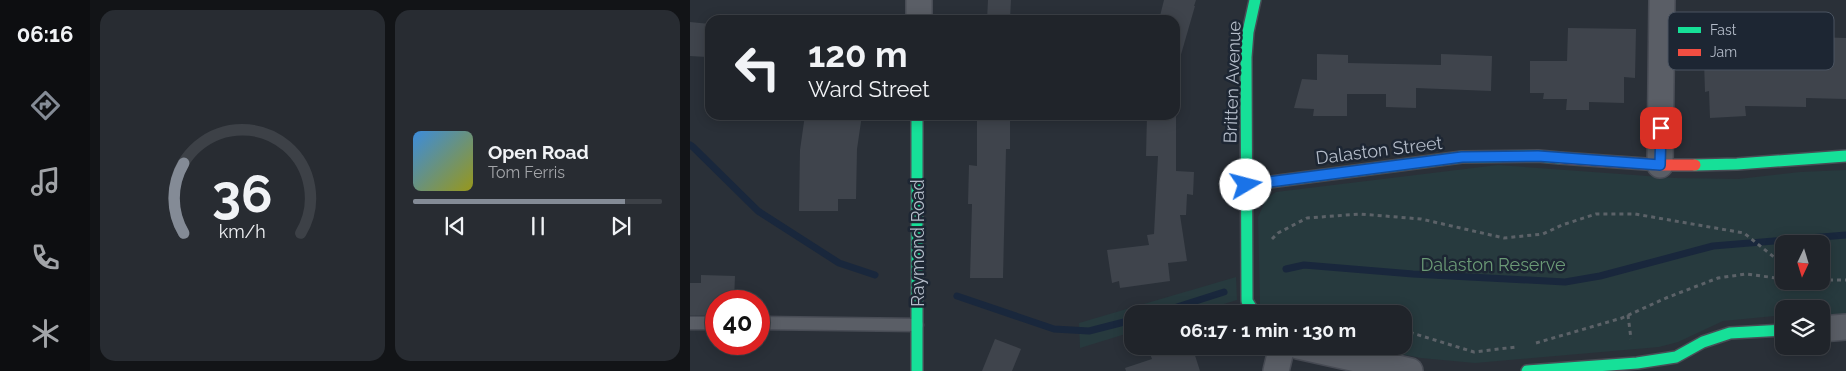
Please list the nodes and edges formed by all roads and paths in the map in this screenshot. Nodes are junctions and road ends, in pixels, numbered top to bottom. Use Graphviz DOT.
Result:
graph roads {
  1 [pos="919,0"];
  2 [pos="1255,0"];
  3 [pos="1662,0"];
  4 [pos="919,15"];
  5 [pos="917,120"];
  6 [pos="1846,156"];
  7 [pos="1660,165"];
  8 [pos="1246,185"];
  9 [pos="1775,258"];
  10 [pos="1247,263"];
  11 [pos="1775,278"];
  12 [pos="1830,280"];
  13 [pos="1846,280"];
  14 [pos="1249,305"];
  15 [pos="1628,315"];
  16 [pos="690,323"];
  17 [pos="705,323"];
  18 [pos="770,323"];
  19 [pos="917,325"];
  20 [pos="1846,327"];
  21 [pos="1830,328"];
  22 [pos="1775,330"];
  23 [pos="1412,333"];
  24 [pos="1631,342"];
  25 [pos="1533,344"];
  26 [pos="1524,345"];
  27 [pos="1280,355"];
  28 [pos="1338,355"];
  29 [pos="1654,366"];
  30 [pos="917,371"];
  31 [pos="1276,371"];
  32 [pos="1410,371"];
  33 [pos="1527,371"];
  1 -- 4 [label="street"];
  2 -- 8 [label="street, Britten Avenue"];
  3 -- 7 [label="street"];
  5 -- 19 [label="street, Raymond Road"];
  6 -- 7 [label="street, Dalaston Street"];
  7 -- 8 [label="street, Dalaston Street"];
  8 -- 10 [label="street, Britten Avenue"];
  9 -- 10 [label="path"];
  10 -- 14 [label="street, Britten Avenue"];
  11 -- 15 [label="path"];
  12 -- 13 [label="path"];
  15 -- 24 [label="path"];
  15 -- 25 [label="path"];
  16 -- 17 [label="lane"];
  18 -- 19 [label="lane"];
  19 -- 30 [label="street, Raymond Road"];
  20 -- 21 [label="street"];
  22 -- 29 [label="street"];
  23 -- 26 [label="path"];
  27 -- 31 [label="street"];
  28 -- 32 [label="street"];
  29 -- 33 [label="street"];
}
